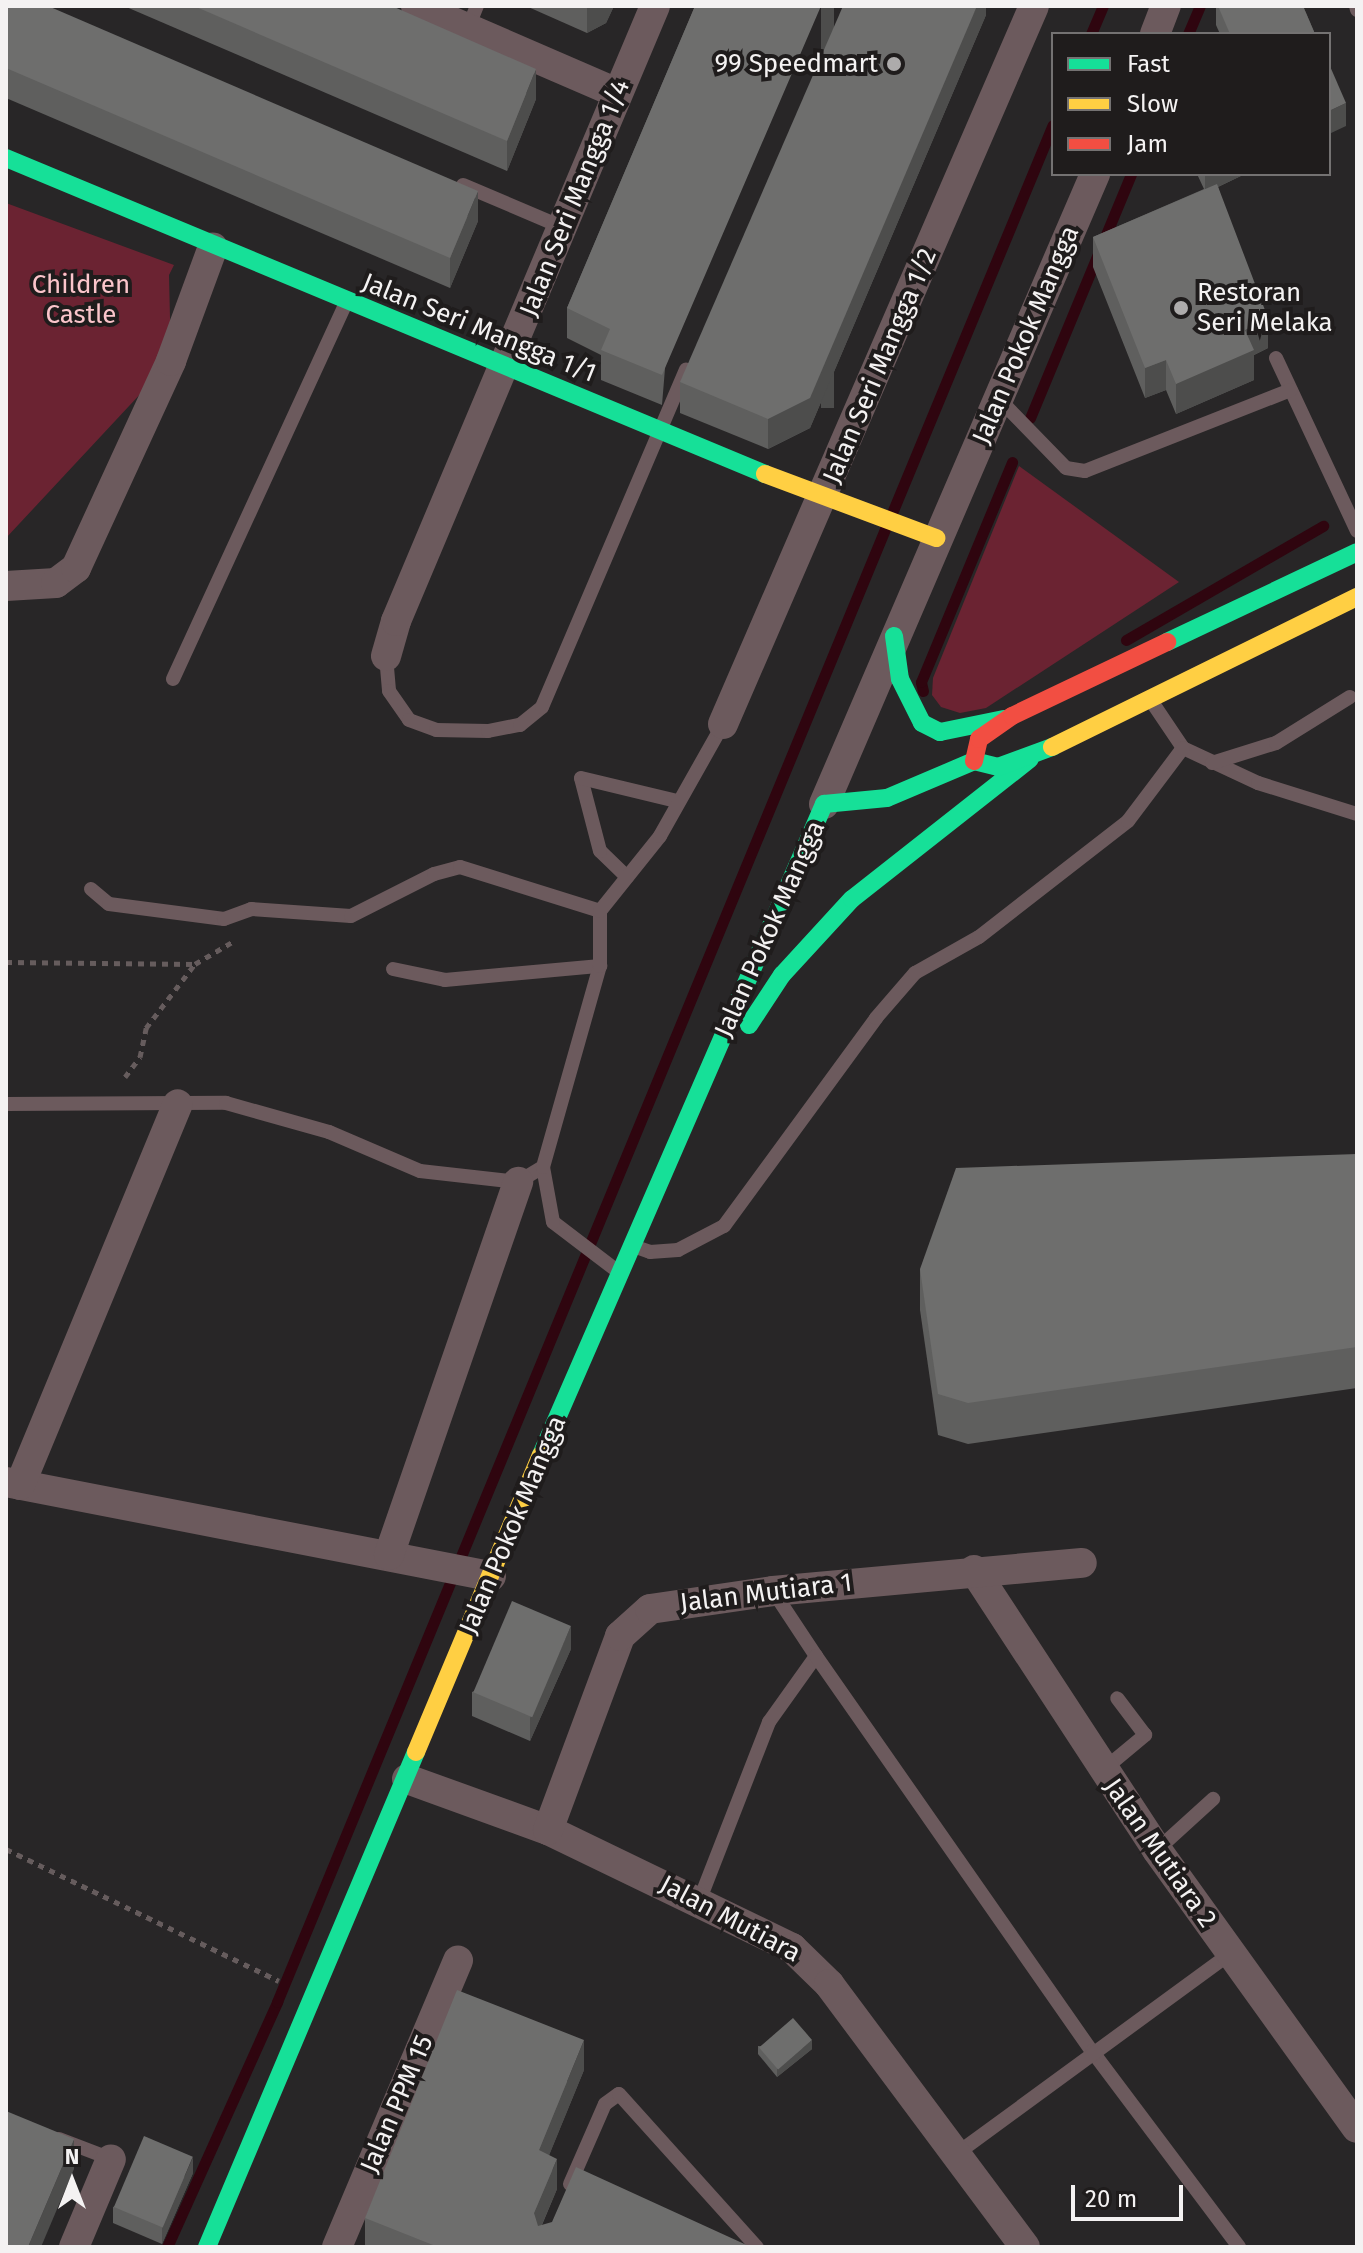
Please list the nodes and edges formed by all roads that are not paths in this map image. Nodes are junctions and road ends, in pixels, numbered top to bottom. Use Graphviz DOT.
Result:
graph roads {
  1 [pos="416,6"];
  2 [pos="655,6"];
  3 [pos="1034,6"];
  4 [pos="1166,6"];
  5 [pos="473,17"];
  6 [pos="1156,32"];
  7 [pos="617,93"];
  8 [pos="6,158"];
  9 [pos="1094,176"];
  10 [pos="446,178"];
  11 [pos="562,227"];
  12 [pos="213,247"];
  13 [pos="346,303"];
  14 [pos="692,356"];
  15 [pos="1276,358"];
  16 [pos="507,364"];
  17 [pos="1291,390"];
  18 [pos="999,399"];
  19 [pos="660,429"];
  20 [pos="823,498"];
  21 [pos="1357,531"];
  22 [pos="922,532"];
  23 [pos="1357,552"];
  24 [pos="6,586"];
  25 [pos="1357,597"];
  26 [pos="894,636"];
  27 [pos="386,656"];
  28 [pos="173,679"];
  29 [pos="1350,697"];
  30 [pos="1150,698"];
  31 [pos="1012,716"];
  32 [pos="723,724"];
  33 [pos="1183,748"];
  34 [pos="1034,756"];
  35 [pos="974,761"];
  36 [pos="1212,763"];
  37 [pos="677,801"];
  38 [pos="824,804"];
  39 [pos="1357,814"];
  40 [pos="627,877"];
  41 [pos="91,889"];
  42 [pos="600,911"];
  43 [pos="600,966"];
  44 [pos="393,969"];
  45 [pos="6,1104"];
  46 [pos="178,1104"];
  47 [pos="689,1114"];
  48 [pos="531,1175"];
  49 [pos="629,1245"];
  50 [pos="619,1271"];
  51 [pos="13,1484"];
  52 [pos="389,1555"];
  53 [pos="1082,1563"];
  54 [pos="974,1570"];
  55 [pos="491,1576"];
  56 [pos="773,1591"];
  57 [pos="816,1656"];
  58 [pos="1117,1698"];
  59 [pos="1103,1770"];
  60 [pos="407,1779"];
  61 [pos="1213,1799"];
  62 [pos="548,1830"];
  63 [pos="1157,1850"];
  64 [pos="700,1899"];
  65 [pos="1230,1954"];
  66 [pos="458,1961"];
  67 [pos="1092,2051"];
  68 [pos="1357,2128"];
  69 [pos="45,2133"];
  70 [pos="959,2152"];
  71 [pos="111,2159"];
  72 [pos="562,2204"];
  73 [pos="74,2247"];
  74 [pos="207,2247"];
  75 [pos="337,2247"];
  76 [pos="757,2247"];
  77 [pos="1025,2247"];
  78 [pos="1239,2247"];
  1 -- 5 [label="street"];
  2 -- 7 [label="street, Jalan Seri Mangga 1/4"];
  3 -- 20 [label="street, Jalan Seri Mangga 1/2"];
  4 -- 6 [label="street"];
  5 -- 7 [label="street"];
  7 -- 11 [label="street, Jalan Seri Mangga 1/4"];
  8 -- 12 [label="street, Jalan Seri Mangga 1/1"];
  9 -- 18 [label="street, Jalan Pokok Mangga"];
  10 -- 11 [label="lane"];
  11 -- 16 [label="street, Jalan Seri Mangga 1/4"];
  12 -- 13 [label="street, Jalan Seri Mangga 1/1"];
  12 -- 24 [label="street"];
  13 -- 16 [label="street, Jalan Seri Mangga 1/1"];
  13 -- 28 [label="lane"];
  14 -- 19 [label="lane"];
  15 -- 17 [label="lane"];
  16 -- 19 [label="street, Jalan Seri Mangga 1/1"];
  16 -- 27 [label="street, Jalan Seri Mangga 1/4"];
  17 -- 18 [label="lane"];
  17 -- 21 [label="lane"];
  18 -- 22 [label="street, Jalan Pokok Mangga"];
  19 -- 20 [label="street, Jalan Seri Mangga 1/1"];
  19 -- 27 [label="lane"];
  20 -- 22 [label="street, Jalan Seri Mangga 1/1"];
  20 -- 32 [label="street, Jalan Seri Mangga 1/2"];
  22 -- 26 [label="street, Jalan Pokok Mangga"];
  23 -- 31 [label="street"];
  25 -- 30 [label="street, Jalan Pokok Mangga"];
  26 -- 31 [label="street"];
  26 -- 38 [label="street, Jalan Pokok Mangga"];
  29 -- 36 [label="lane"];
  30 -- 33 [label="lane"];
  30 -- 34 [label="street, Jalan Pokok Mangga"];
  31 -- 35 [label="street"];
  32 -- 37 [label="lane"];
  33 -- 36 [label="lane"];
  33 -- 49 [label="lane"];
  34 -- 35 [label="street, Jalan Pokok Mangga"];
  34 -- 47 [label="street"];
  35 -- 38 [label="street, Jalan Pokok Mangga"];
  36 -- 39 [label="lane"];
  37 -- 40 [label="lane"];
  37 -- 40 [label="lane"];
  38 -- 47 [label="street, Jalan Pokok Mangga"];
  40 -- 42 [label="lane"];
  41 -- 42 [label="lane"];
  42 -- 43 [label="lane"];
  43 -- 44 [label="lane"];
  43 -- 48 [label="lane"];
  45 -- 46 [label="lane"];
  46 -- 48 [label="lane"];
  46 -- 51 [label="street"];
  47 -- 49 [label="street, Jalan Pokok Mangga"];
  48 -- 50 [label="lane"];
  48 -- 52 [label="street"];
  49 -- 50 [label="street, Jalan Pokok Mangga"];
  50 -- 55 [label="street, Jalan Pokok Mangga"];
  51 -- 52 [label="street"];
  52 -- 55 [label="street"];
  53 -- 54 [label="street, Jalan Mutiara 1"];
  54 -- 56 [label="street, Jalan Mutiara 1"];
  54 -- 59 [label="street, Jalan Mutiara 2"];
  55 -- 60 [label="street, Jalan Pokok Mangga"];
  56 -- 57 [label="lane"];
  56 -- 62 [label="street, Jalan Mutiara 1"];
  57 -- 64 [label="lane"];
  57 -- 67 [label="lane"];
  58 -- 59 [label="lane"];
  59 -- 63 [label="street, Jalan Mutiara 2"];
  60 -- 62 [label="street, Jalan Mutiara"];
  60 -- 74 [label="street, Jalan Pokok Mangga"];
  61 -- 63 [label="lane"];
  62 -- 64 [label="street, Jalan Mutiara"];
  63 -- 65 [label="street, Jalan Mutiara 2"];
  64 -- 70 [label="street, Jalan Mutiara"];
  65 -- 67 [label="lane"];
  65 -- 68 [label="street, Jalan Mutiara 2"];
  66 -- 75 [label="street, Jalan PPM 15"];
  67 -- 70 [label="lane"];
  67 -- 78 [label="lane"];
  69 -- 71 [label="lane"];
  70 -- 77 [label="street, Jalan Mutiara"];
  71 -- 73 [label="street"];
  72 -- 76 [label="lane"];
}
